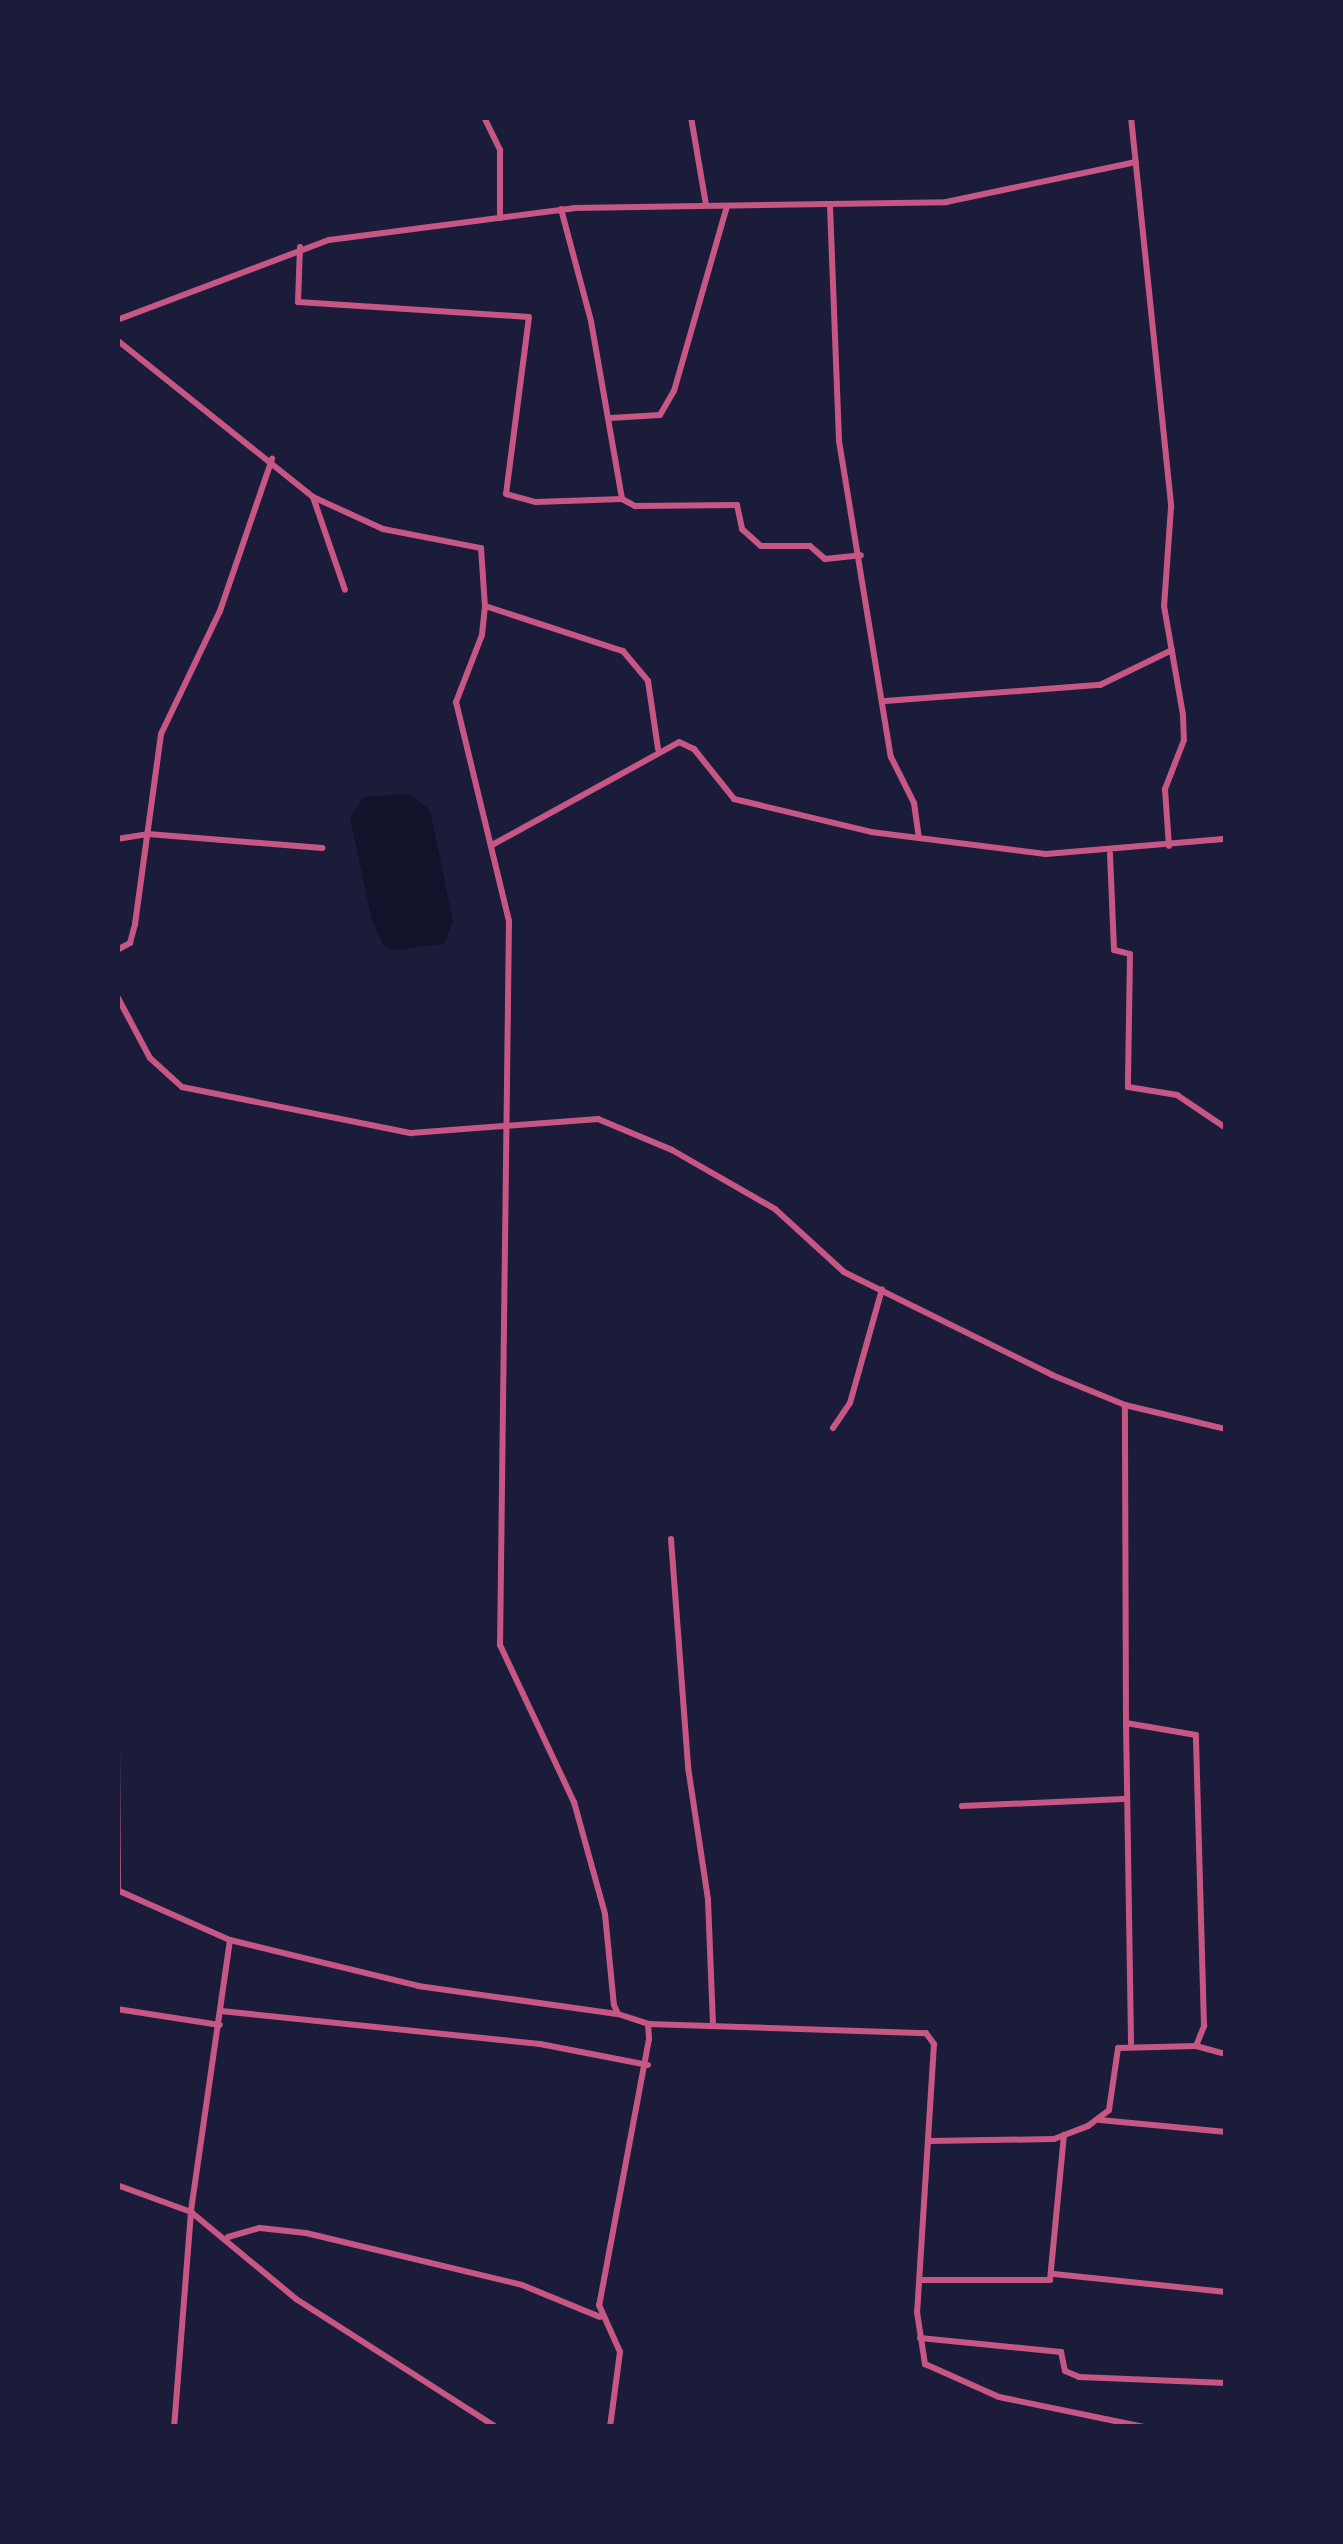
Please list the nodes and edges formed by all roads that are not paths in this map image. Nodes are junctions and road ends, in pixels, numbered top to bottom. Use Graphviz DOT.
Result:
graph roads {
  1 [pos="484,117"];
  2 [pos="691,117"];
  3 [pos="1131,117"];
  4 [pos="1136,162"];
  5 [pos="706,205"];
  6 [pos="727,206"];
  7 [pos="830,206"];
  8 [pos="561,209"];
  9 [pos="500,218"];
  10 [pos="299,247"];
  11 [pos="117,320"];
  12 [pos="117,340"];
  13 [pos="610,418"];
  14 [pos="272,459"];
  15 [pos="313,497"];
  16 [pos="622,499"];
  17 [pos="861,555"];
  18 [pos="345,590"];
  19 [pos="485,606"];
  20 [pos="1173,649"];
  21 [pos="885,701"];
  22 [pos="658,749"];
  23 [pos="148,834"];
  24 [pos="919,838"];
  25 [pos="1226,838"];
  26 [pos="117,839"];
  27 [pos="492,845"];
  28 [pos="1168,846"];
  29 [pos="322,848"];
  30 [pos="1110,854"];
  31 [pos="117,950"];
  32 [pos="117,996"];
  33 [pos="1226,1128"];
  34 [pos="506,1130"];
  35 [pos="882,1289"];
  36 [pos="1125,1405"];
  37 [pos="833,1428"];
  38 [pos="1226,1430"];
  39 [pos="671,1539"];
  40 [pos="1126,1723"];
  41 [pos="117,1746"];
  42 [pos="1124,1799"];
  43 [pos="962,1806"];
  44 [pos="117,1890"];
  45 [pos="230,1940"];
  46 [pos="117,2009"];
  47 [pos="221,2011"];
  48 [pos="618,2014"];
  49 [pos="712,2023"];
  50 [pos="220,2024"];
  51 [pos="648,2024"];
  52 [pos="1131,2044"];
  53 [pos="1196,2046"];
  54 [pos="1226,2054"];
  55 [pos="648,2065"];
  56 [pos="1100,2120"];
  57 [pos="1226,2132"];
  58 [pos="1064,2135"];
  59 [pos="929,2141"];
  60 [pos="117,2185"];
  61 [pos="190,2212"];
  62 [pos="228,2237"];
  63 [pos="1053,2271"];
  64 [pos="920,2280"];
  65 [pos="1226,2292"];
  66 [pos="602,2317"];
  67 [pos="920,2338"];
  68 [pos="1226,2383"];
  69 [pos="174,2427"];
  70 [pos="496,2427"];
  71 [pos="610,2427"];
  72 [pos="1144,2427"];
  1 -- 9 [label="street"];
  2 -- 5 [label="street"];
  3 -- 4 [label="street"];
  4 -- 7 [label="street"];
  4 -- 20 [label="street"];
  5 -- 6 [label="street"];
  5 -- 8 [label="street"];
  6 -- 7 [label="street"];
  6 -- 13 [label="street"];
  7 -- 17 [label="street"];
  8 -- 9 [label="street"];
  8 -- 13 [label="street"];
  9 -- 10 [label="street"];
  10 -- 11 [label="street"];
  10 -- 16 [label="street"];
  12 -- 14 [label="street"];
  13 -- 16 [label="street"];
  14 -- 15 [label="street"];
  14 -- 23 [label="street"];
  15 -- 18 [label="street"];
  15 -- 19 [label="street"];
  16 -- 17 [label="street"];
  17 -- 21 [label="street"];
  19 -- 22 [label="street"];
  19 -- 27 [label="street"];
  20 -- 21 [label="street"];
  20 -- 28 [label="street"];
  21 -- 24 [label="street"];
  22 -- 24 [label="street"];
  22 -- 27 [label="street"];
  23 -- 26 [label="street"];
  23 -- 29 [label="street"];
  23 -- 31 [label="street"];
  24 -- 30 [label="street"];
  25 -- 28 [label="street"];
  27 -- 34 [label="street"];
  28 -- 30 [label="street"];
  30 -- 33 [label="street"];
  32 -- 34 [label="street"];
  34 -- 35 [label="street"];
  34 -- 48 [label="street"];
  35 -- 36 [label="street"];
  35 -- 37 [label="street"];
  36 -- 38 [label="street"];
  36 -- 40 [label="street"];
  39 -- 49 [label="street"];
  40 -- 42 [label="street"];
  40 -- 53 [label="street"];
  41 -- 44 [label="street"];
  42 -- 43 [label="street"];
  42 -- 52 [label="street"];
  44 -- 45 [label="street"];
  45 -- 47 [label="street"];
  45 -- 48 [label="street"];
  46 -- 50 [label="street"];
  47 -- 50 [label="street"];
  47 -- 55 [label="street"];
  48 -- 51 [label="street"];
  49 -- 51 [label="street"];
  49 -- 59 [label="street"];
  50 -- 61 [label="street"];
  51 -- 55 [label="street"];
  52 -- 53 [label="street"];
  52 -- 56 [label="street"];
  53 -- 54 [label="street"];
  55 -- 66 [label="street"];
  56 -- 57 [label="street"];
  56 -- 58 [label="street"];
  58 -- 59 [label="street"];
  58 -- 63 [label="street"];
  59 -- 64 [label="street"];
  60 -- 61 [label="street"];
  61 -- 62 [label="street"];
  61 -- 69 [label="street"];
  62 -- 66 [label="street"];
  62 -- 70 [label="street"];
  63 -- 64 [label="street"];
  63 -- 65 [label="street"];
  64 -- 67 [label="street"];
  66 -- 71 [label="street"];
  67 -- 68 [label="street"];
  67 -- 72 [label="street"];
}
